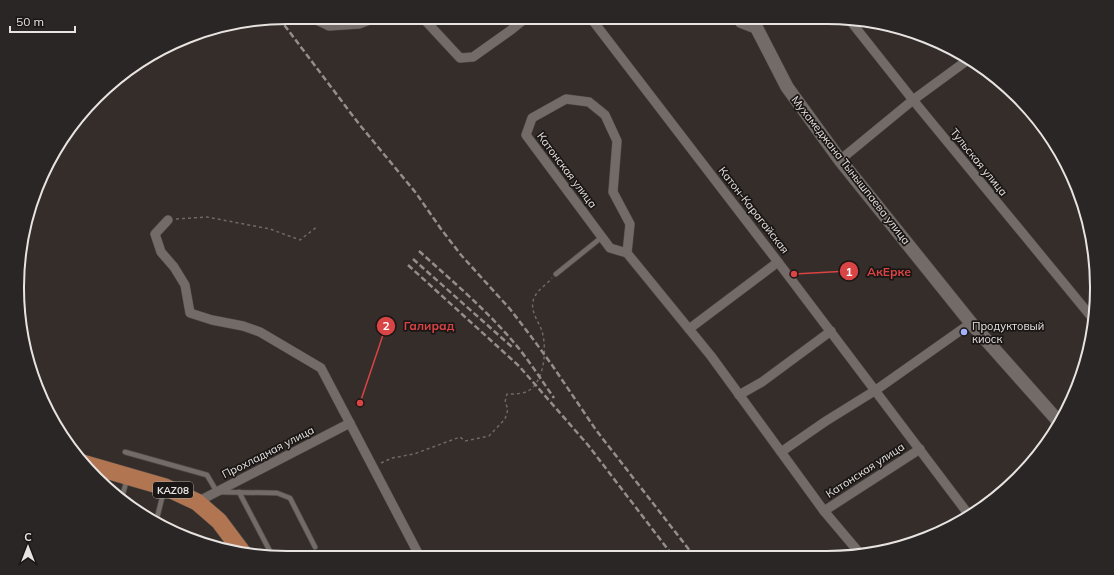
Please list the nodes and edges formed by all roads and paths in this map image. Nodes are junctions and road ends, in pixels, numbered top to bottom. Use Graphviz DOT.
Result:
graph roads {
  1 [pos="325,24"];
  2 [pos="359,24"];
  3 [pos="428,24"];
  4 [pos="518,24"];
  5 [pos="595,24"];
  6 [pos="743,24"];
  7 [pos="754,24"];
  8 [pos="854,26"];
  9 [pos="758,30"];
  10 [pos="964,63"];
  11 [pos="913,100"];
  12 [pos="840,160"];
  13 [pos="168,220"];
  14 [pos="318,226"];
  15 [pos="602,237"];
  16 [pos="627,253"];
  17 [pos="778,262"];
  18 [pos="556,274"];
  19 [pos="1089,313"];
  20 [pos="971,323"];
  21 [pos="689,329"];
  22 [pos="830,331"];
  23 [pos="876,390"];
  24 [pos="739,395"];
  25 [pos="1056,418"];
  26 [pos="350,423"];
  27 [pos="920,449"];
  28 [pos="124,452"];
  29 [pos="781,452"];
  30 [pos="373,466"];
  31 [pos="95,468"];
  32 [pos="128,477"];
  33 [pos="165,487"];
  34 [pos="217,492"];
  35 [pos="239,492"];
  36 [pos="123,494"];
  37 [pos="197,502"];
  38 [pos="967,511"];
  39 [pos="824,512"];
  40 [pos="157,517"];
  41 [pos="238,546"];
  42 [pos="315,548"];
  43 [pos="856,549"];
  44 [pos="269,550"];
  45 [pos="417,551"];
  1 -- 2 [label="street"];
  3 -- 4 [label="street"];
  5 -- 17 [label="street, Катон-Карагайская"];
  6 -- 9 [label="street"];
  7 -- 9 [label="street, Мухамеджана Тынышпаева улица"];
  8 -- 11 [label="street, Тульская улица"];
  9 -- 12 [label="street, Мухамеджана Тынышпаева улица"];
  10 -- 11 [label="street"];
  11 -- 12 [label="street"];
  11 -- 19 [label="street, Тульская улица"];
  12 -- 20 [label="street, Мухамеджана Тынышпаева улица"];
  13 -- 14 [label="path"];
  13 -- 26 [label="street"];
  15 -- 16 [label="street, Катонская улица"];
  15 -- 16 [label="street, Катонская улица"];
  15 -- 18 [label="lane"];
  16 -- 21 [label="street, Катонская улица"];
  17 -- 21 [label="street"];
  17 -- 22 [label="street, Катон-Карагайская"];
  18 -- 30 [label="path"];
  20 -- 23 [label="street"];
  20 -- 25 [label="street, Мухамеджана Тынышпаева улица"];
  21 -- 24 [label="street, Катонская улица"];
  22 -- 23 [label="street, Катон-Карагайская"];
  22 -- 24 [label="street"];
  23 -- 27 [label="street, Катон-Карагайская"];
  23 -- 29 [label="street"];
  24 -- 29 [label="street, Катонская улица"];
  26 -- 30 [label="street"];
  26 -- 34 [label="street, Прохладная улица"];
  27 -- 38 [label="street, Катон-Карагайская"];
  27 -- 39 [label="street, Катонская улица"];
  28 -- 34 [label="lane"];
  29 -- 39 [label="street, Катонская улица"];
  30 -- 45 [label="street"];
  31 -- 32 [label="highway, KAZ08"];
  32 -- 33 [label="highway, KAZ08"];
  32 -- 36 [label="lane"];
  33 -- 37 [label="highway, KAZ08"];
  33 -- 40 [label="lane"];
  34 -- 35 [label="lane"];
  34 -- 37 [label="street, Прохладная улица"];
  35 -- 42 [label="lane"];
  35 -- 44 [label="lane"];
  37 -- 41 [label="highway, KAZ08"];
  39 -- 43 [label="street, Катонская улица"];
}
